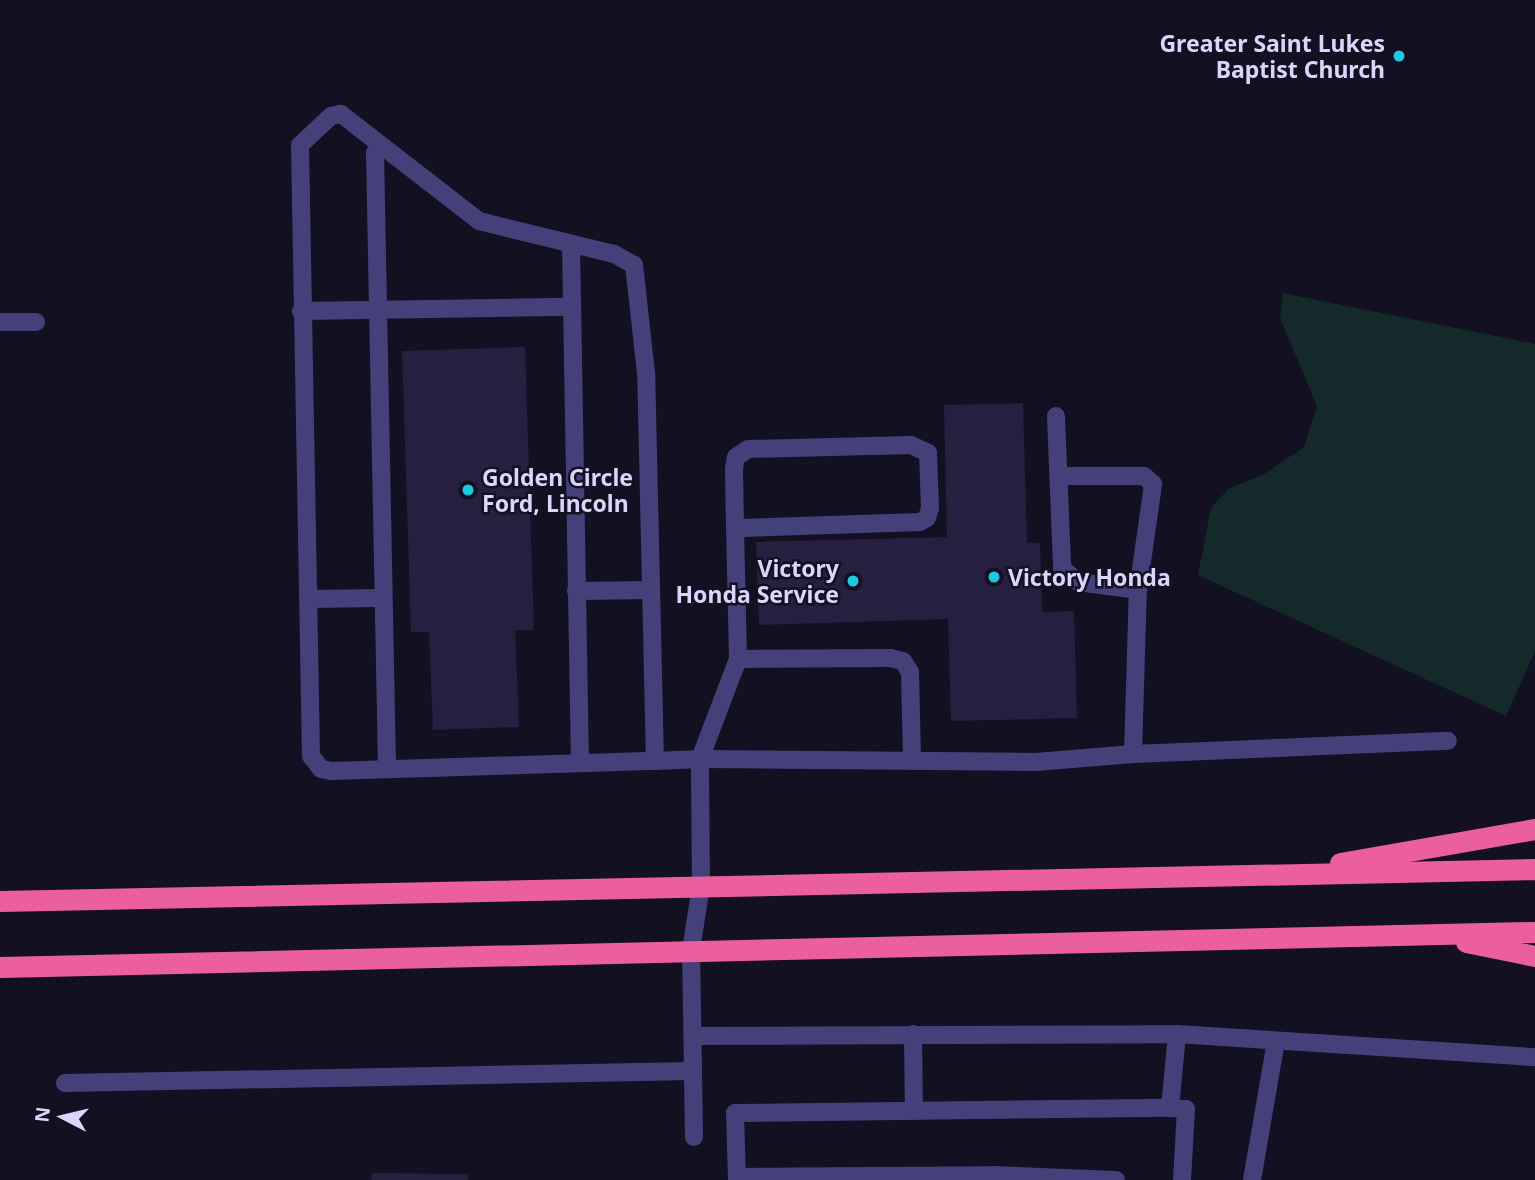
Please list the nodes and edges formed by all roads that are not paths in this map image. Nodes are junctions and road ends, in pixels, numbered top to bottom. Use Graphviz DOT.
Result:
graph roads {
  1 [pos="381,146"];
  2 [pos="571,244"];
  3 [pos="570,307"];
  4 [pos="301,310"];
  5 [pos="378,310"];
  6 [pos="0,322"];
  7 [pos="36,322"];
  8 [pos="1056,416"];
  9 [pos="1059,476"];
  10 [pos="735,528"];
  11 [pos="651,590"];
  12 [pos="1138,590"];
  13 [pos="576,591"];
  14 [pos="383,598"];
  15 [pos="308,599"];
  16 [pos="738,659"];
  17 [pos="1448,741"];
  18 [pos="1133,754"];
  19 [pos="700,759"];
  20 [pos="655,761"];
  21 [pos="912,761"];
  22 [pos="580,763"];
  23 [pos="387,769"];
  24 [pos="1535,829"];
  25 [pos="1535,869"];
  26 [pos="1272,875"];
  27 [pos="701,886"];
  28 [pos="0,901"];
  29 [pos="1535,932"];
  30 [pos="1426,934"];
  31 [pos="691,950"];
  32 [pos="1535,956"];
  33 [pos="0,967"];
  34 [pos="913,1034"];
  35 [pos="1177,1034"];
  36 [pos="693,1037"];
  37 [pos="1276,1041"];
  38 [pos="1535,1057"];
  39 [pos="693,1071"];
  40 [pos="65,1083"];
  41 [pos="1170,1108"];
  42 [pos="914,1111"];
  43 [pos="694,1137"];
  44 [pos="993,1177"];
  45 [pos="737,1179"];
  46 [pos="1116,1180"];
  47 [pos="1182,1180"];
  48 [pos="1252,1180"];
  1 -- 2 [label="street"];
  1 -- 4 [label="street"];
  1 -- 5 [label="street"];
  2 -- 3 [label="street"];
  2 -- 11 [label="street"];
  3 -- 5 [label="street"];
  3 -- 13 [label="street"];
  4 -- 5 [label="street"];
  4 -- 15 [label="street"];
  5 -- 14 [label="street"];
  6 -- 7 [label="street"];
  8 -- 9 [label="street"];
  9 -- 12 [label="street"];
  9 -- 12 [label="street"];
  10 -- 10 [label="street"];
  10 -- 16 [label="street"];
  11 -- 13 [label="street"];
  11 -- 20 [label="street"];
  12 -- 18 [label="street"];
  13 -- 22 [label="street"];
  14 -- 15 [label="street"];
  14 -- 23 [label="street"];
  15 -- 23 [label="street"];
  16 -- 19 [label="street"];
  16 -- 21 [label="street"];
  17 -- 18 [label="street"];
  18 -- 21 [label="street"];
  19 -- 20 [label="street"];
  19 -- 21 [label="street"];
  19 -- 27 [label="street"];
  20 -- 22 [label="street"];
  22 -- 23 [label="street"];
  24 -- 26 [label="highway"];
  25 -- 26 [label="highway"];
  26 -- 27 [label="highway"];
  27 -- 28 [label="highway"];
  27 -- 31 [label="street"];
  29 -- 30 [label="highway"];
  30 -- 31 [label="highway"];
  30 -- 32 [label="highway"];
  31 -- 33 [label="highway"];
  31 -- 36 [label="street"];
  34 -- 35 [label="street"];
  34 -- 36 [label="street"];
  34 -- 42 [label="street"];
  35 -- 37 [label="street"];
  35 -- 41 [label="street"];
  36 -- 39 [label="street"];
  37 -- 38 [label="street"];
  37 -- 48 [label="street"];
  39 -- 40 [label="street"];
  39 -- 43 [label="street"];
  41 -- 42 [label="street"];
  41 -- 47 [label="street"];
  42 -- 45 [label="street"];
  44 -- 45 [label="street"];
  44 -- 46 [label="street"];
}
